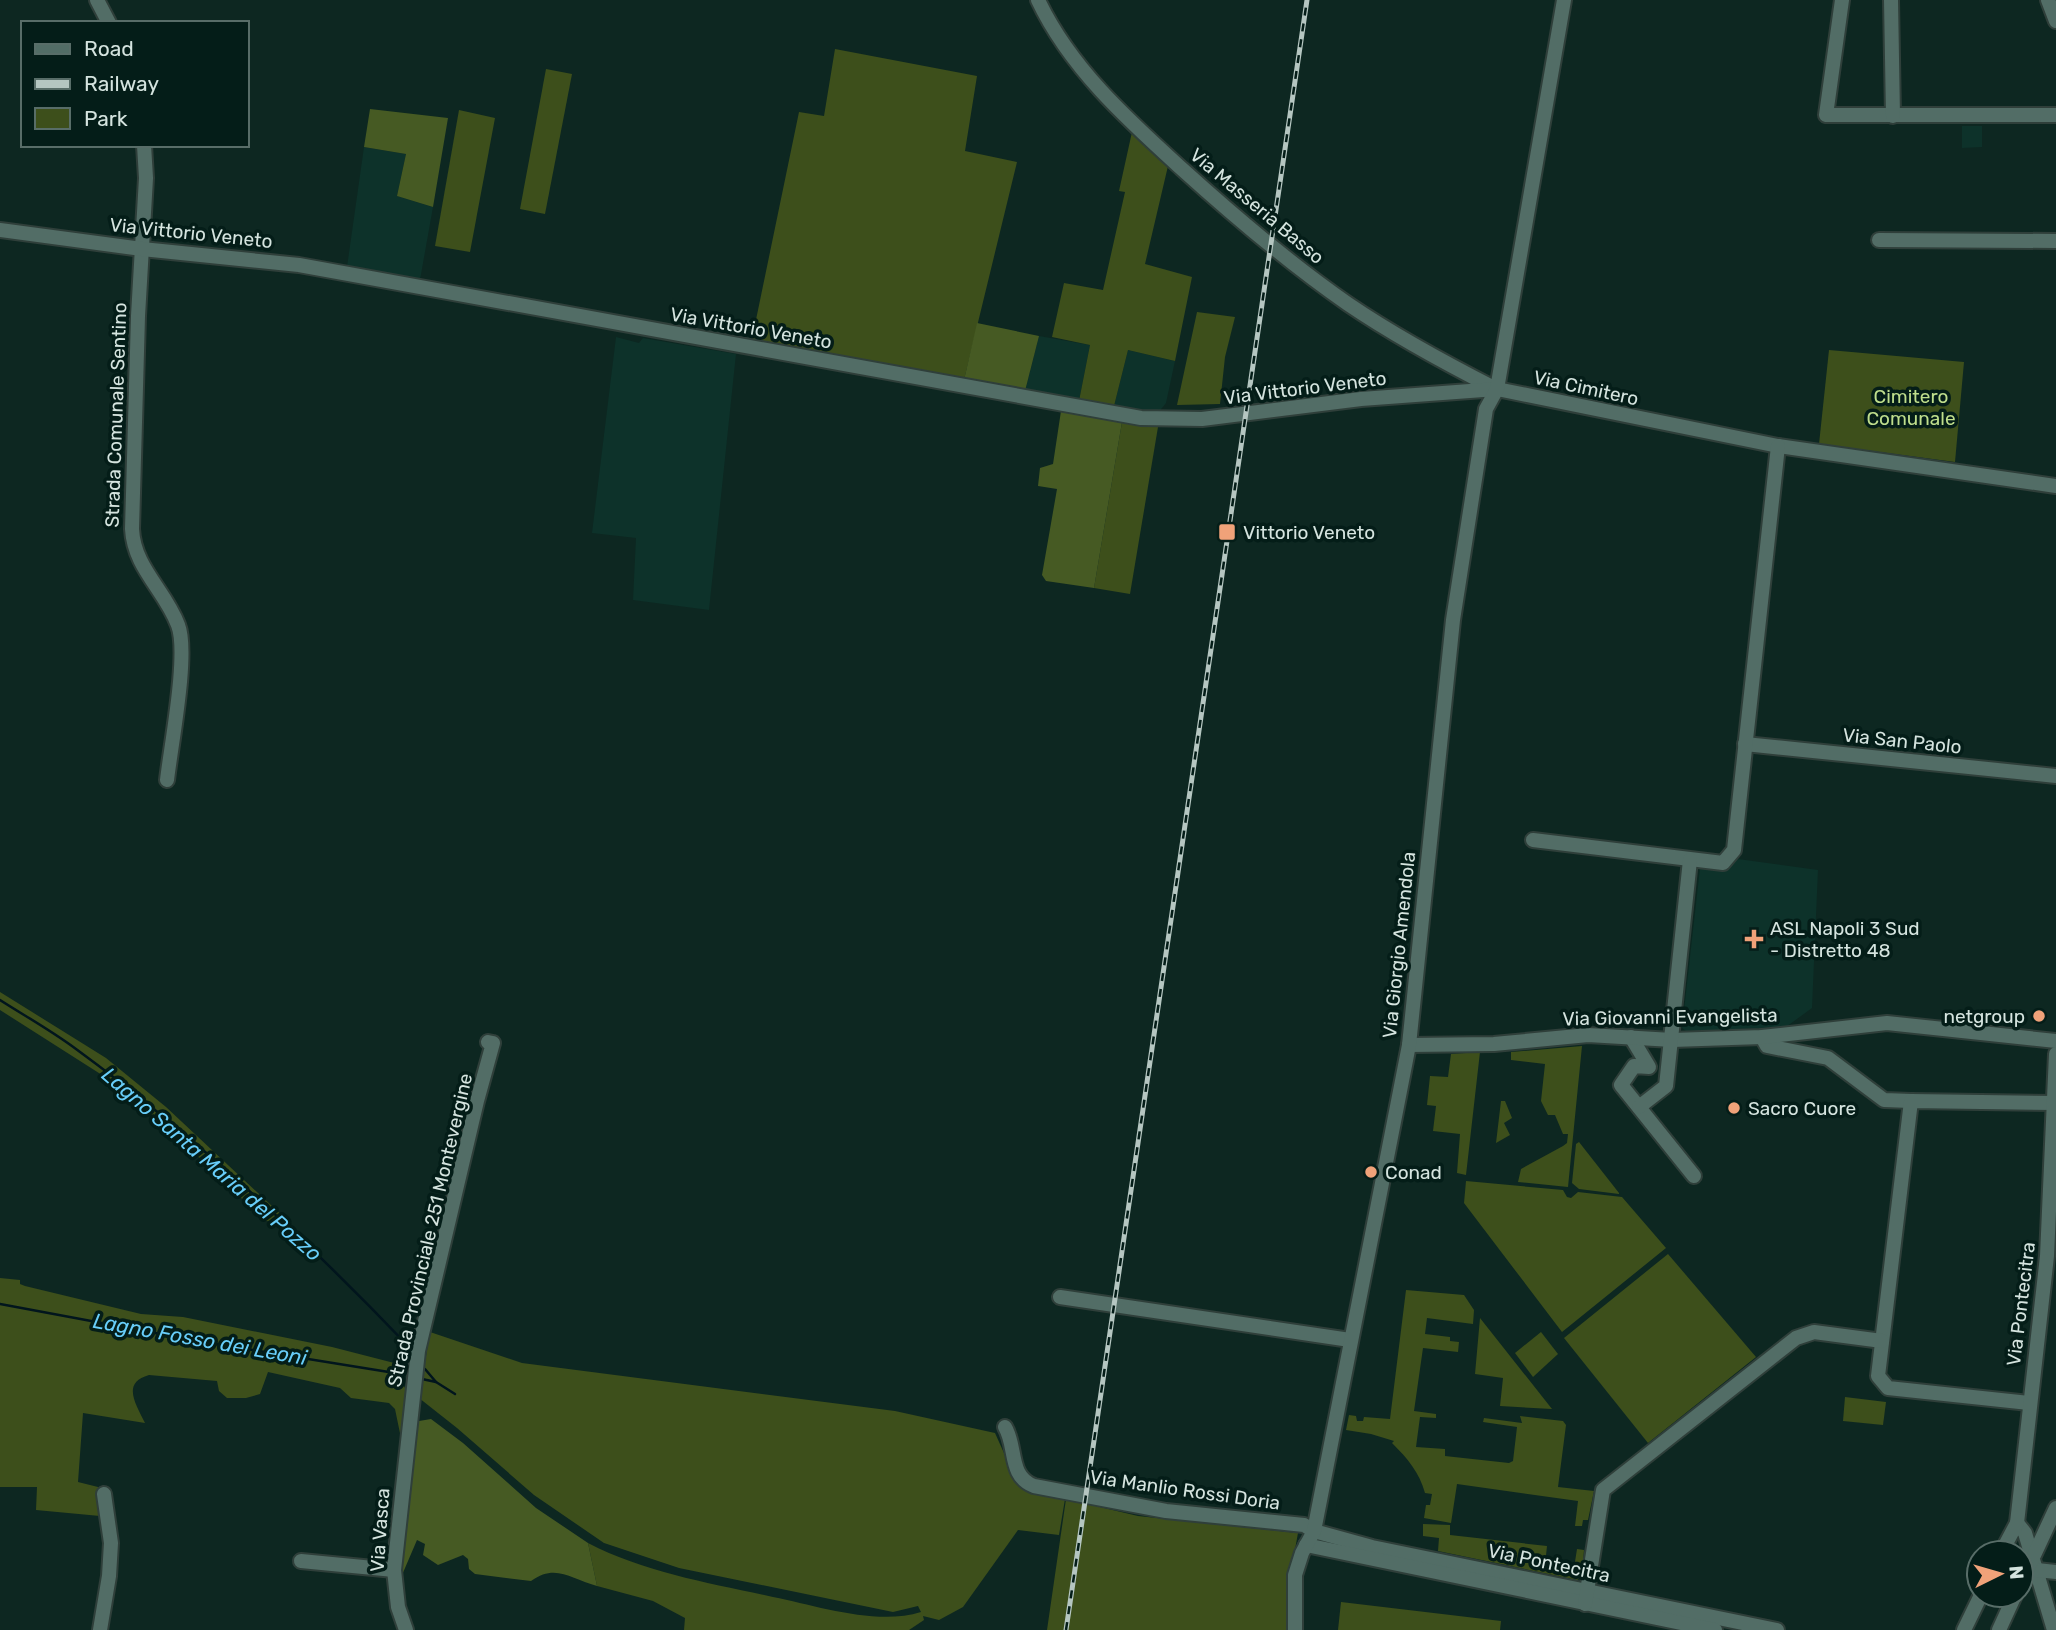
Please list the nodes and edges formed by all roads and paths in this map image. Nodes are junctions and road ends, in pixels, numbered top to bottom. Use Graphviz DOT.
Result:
graph roads {
  1 [pos="97,0"];
  2 [pos="1038,0"];
  3 [pos="1564,0"];
  4 [pos="1842,0"];
  5 [pos="1891,0"];
  6 [pos="2048,0"];
  7 [pos="2055,17"];
  8 [pos="108,21"];
  9 [pos="1894,116"];
  10 [pos="2056,116"];
  11 [pos="144,147"];
  12 [pos="0,230"];
  13 [pos="1880,240"];
  14 [pos="2056,241"];
  15 [pos="142,248"];
  16 [pos="1497,389"];
  17 [pos="1778,446"];
  18 [pos="2056,486"];
  19 [pos="1745,744"];
  20 [pos="2056,776"];
  21 [pos="167,780"];
  22 [pos="1533,840"];
  23 [pos="1690,860"];
  24 [pos="1632,1037"];
  25 [pos="1762,1038"];
  26 [pos="1672,1040"];
  27 [pos="2056,1041"];
  28 [pos="488,1042"];
  29 [pos="1409,1045"];
  30 [pos="2056,1054"];
  31 [pos="1911,1101"];
  32 [pos="2055,1103"];
  33 [pos="1639,1107"];
  34 [pos="1694,1176"];
  35 [pos="1060,1297"];
  36 [pos="1350,1340"];
  37 [pos="1882,1340"];
  38 [pos="2029,1403"];
  39 [pos="1005,1427"];
  40 [pos="404,1473"];
  41 [pos="104,1494"];
  42 [pos="1320,1503"];
  43 [pos="2056,1508"];
  44 [pos="2017,1523"];
  45 [pos="1314,1531"];
  46 [pos="1338,1538"];
  47 [pos="2008,1539"];
  48 [pos="2027,1539"];
  49 [pos="1306,1545"];
  50 [pos="302,1561"];
  51 [pos="2035,1564"];
  52 [pos="394,1570"];
  53 [pos="2056,1572"];
  54 [pos="1586,1597"];
  55 [pos="1974,1609"];
  56 [pos="2009,1609"];
  57 [pos="100,1630"];
  58 [pos="406,1630"];
  59 [pos="1295,1630"];
  60 [pos="1715,1630"];
  61 [pos="1777,1630"];
  62 [pos="1964,1630"];
  63 [pos="1999,1630"];
  64 [pos="2054,1630"];
  1 -- 8 [label="street"];
  2 -- 16 [label="street, Via Masseria Basso"];
  3 -- 16 [label="street"];
  4 -- 9 [label="street"];
  5 -- 9 [label="street"];
  6 -- 7 [label="street"];
  9 -- 10 [label="street"];
  11 -- 15 [label="street, Strada Comunale Sentino"];
  12 -- 15 [label="street, Via Vittorio Veneto"];
  13 -- 14 [label="street"];
  15 -- 16 [label="street, Via Vittorio Veneto"];
  15 -- 21 [label="street, Strada Comunale Sentino"];
  16 -- 17 [label="street, Via Cimitero"];
  16 -- 29 [label="street, Via Giorgio Amendola"];
  17 -- 18 [label="street, Via Cimitero"];
  17 -- 19 [label="street"];
  19 -- 20 [label="street, Via San Paolo"];
  19 -- 23 [label="street"];
  22 -- 23 [label="street"];
  23 -- 26 [label="street"];
  24 -- 26 [label="street, Via Giovanni Evangelista"];
  24 -- 29 [label="street, Via Giovanni Evangelista"];
  24 -- 33 [label="street"];
  25 -- 26 [label="street, Via Giovanni Evangelista"];
  25 -- 27 [label="street, Via Giovanni Evangelista"];
  25 -- 31 [label="street"];
  26 -- 33 [label="street"];
  28 -- 40 [label="street, Strada Provinciale 251 Montevergine"];
  29 -- 36 [label="street, Via Giorgio Amendola"];
  30 -- 32 [label="street, Via Pontecitra"];
  31 -- 32 [label="street"];
  31 -- 37 [label="street"];
  32 -- 38 [label="street, Via Pontecitra"];
  33 -- 34 [label="street"];
  35 -- 36 [label="street"];
  36 -- 42 [label="street, Via Giorgio Amendola"];
  37 -- 38 [label="street"];
  37 -- 54 [label="street"];
  38 -- 44 [label="street, Via Pontecitra"];
  39 -- 45 [label="street, Via Manlio Rossi Doria"];
  40 -- 52 [label="street, Via Vasca"];
  41 -- 57 [label="street"];
  42 -- 45 [label="street, Via Giorgio Amendola"];
  42 -- 46 [label="street"];
  43 -- 51 [label="street"];
  44 -- 47 [label="street, Via Pontecitra"];
  44 -- 48 [label="street"];
  45 -- 46 [label="street, Via Pontecitra"];
  45 -- 49 [label="street, Via Giorgio Amendola"];
  46 -- 54 [label="street, Via Pontecitra"];
  49 -- 54 [label="street, Via Pontecitra"];
  49 -- 59 [label="street, Via Giorgio Amendola"];
  50 -- 52 [label="street"];
  51 -- 53 [label="street"];
  51 -- 64 [label="street"];
  52 -- 58 [label="street, Via Vasca"];
  54 -- 60 [label="street, Via Pontecitra"];
  54 -- 61 [label="street, Via Pontecitra"];
  55 -- 62 [label="street"];
  56 -- 63 [label="street"];
}
